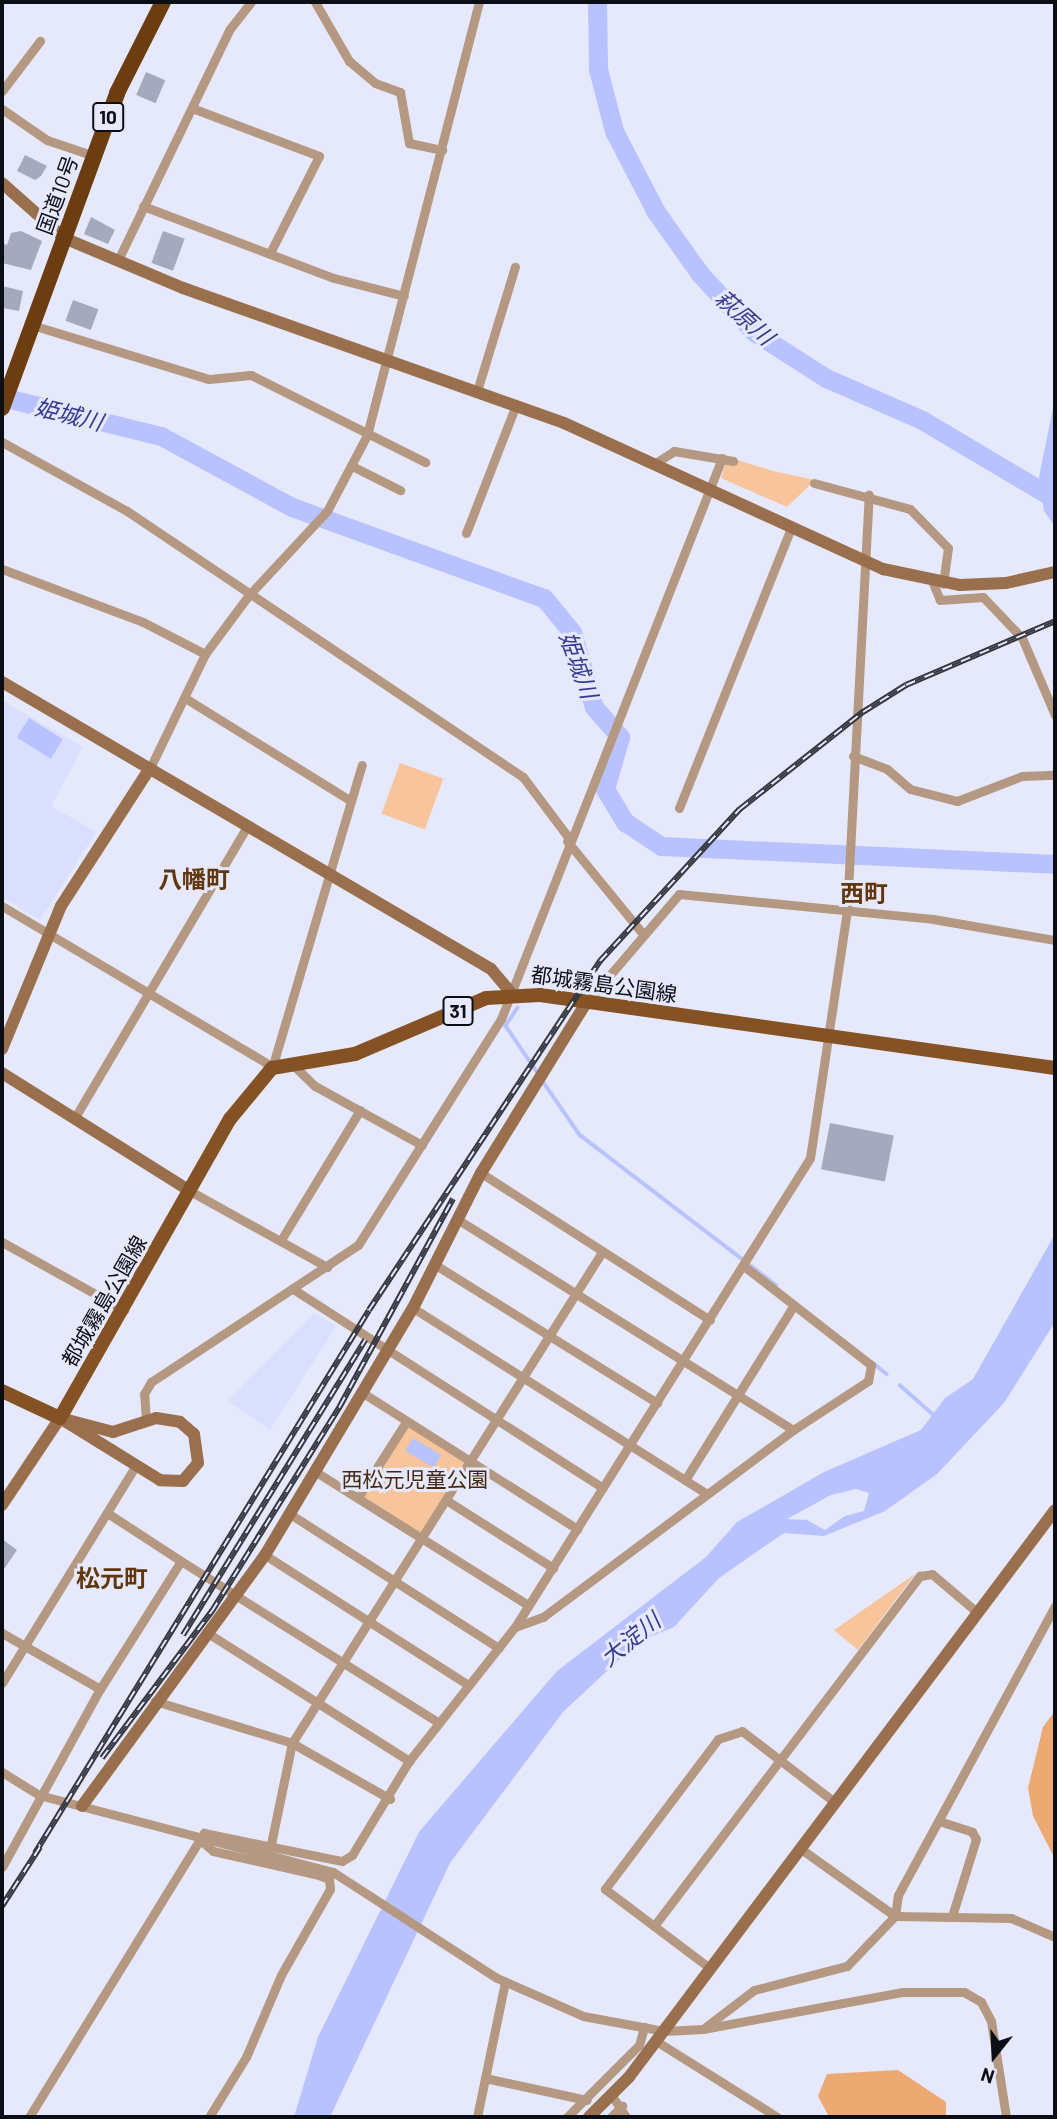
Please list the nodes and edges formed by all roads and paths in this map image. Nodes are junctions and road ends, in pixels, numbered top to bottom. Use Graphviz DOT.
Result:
graph roads {
  1 [pos="163,2"];
  2 [pos="251,2"];
  3 [pos="315,2"];
  4 [pos="479,2"];
  5 [pos="40,41"];
  6 [pos="2,91"];
  7 [pos="191,108"];
  8 [pos="2,109"];
  9 [pos="442,149"];
  10 [pos="94,156"];
  11 [pos="2,183"];
  12 [pos="143,206"];
  13 [pos="64,238"];
  14 [pos="270,253"];
  15 [pos="118,260"];
  16 [pos="515,268"];
  17 [pos="404,296"];
  18 [pos="32,325"];
  19 [pos="387,359"];
  20 [pos="477,391"];
  21 [pos="516,405"];
  22 [pos="2,408"];
  23 [pos="367,436"];
  24 [pos="2,442"];
  25 [pos="722,458"];
  26 [pos="733,461"];
  27 [pos="425,462"];
  28 [pos="654,464"];
  29 [pos="352,466"];
  30 [pos="814,483"];
  31 [pos="400,490"];
  32 [pos="709,491"];
  33 [pos="869,495"];
  34 [pos="792,526"];
  35 [pos="466,533"];
  36 [pos="862,560"];
  37 [pos="2,569"];
  38 [pos="1055,572"];
  39 [pos="938,583"];
  40 [pos="248,596"];
  41 [pos="205,654"];
  42 [pos="2,682"];
  43 [pos="185,698"];
  44 [pos="1055,715"];
  45 [pos="853,755"];
  46 [pos="362,765"];
  47 [pos="150,768"];
  48 [pos="1055,775"];
  49 [pos="351,801"];
  50 [pos="679,808"];
  51 [pos="247,826"];
  52 [pos="568,839"];
  53 [pos="329,874"];
  54 [pos="2,906"];
  55 [pos="847,910"];
  56 [pos="642,933"];
  57 [pos="50,936"];
  58 [pos="1055,940"];
  59 [pos="150,992"];
  60 [pos="511,993"];
  61 [pos="586,1003"];
  62 [pos="830,1037"];
  63 [pos="2,1049"];
  64 [pos="290,1062"];
  65 [pos="1055,1067"];
  66 [pos="272,1068"];
  67 [pos="2,1073"];
  68 [pos="360,1110"];
  69 [pos="74,1119"];
  70 [pos="422,1145"];
  71 [pos="481,1173"];
  72 [pos="190,1191"];
  73 [pos="457,1219"];
  74 [pos="281,1240"];
  75 [pos="2,1242"];
  76 [pos="602,1252"];
  77 [pos="746,1263"];
  78 [pos="435,1264"];
  79 [pos="327,1267"];
  80 [pos="293,1289"];
  81 [pos="575,1295"];
  82 [pos="794,1305"];
  83 [pos="413,1308"];
  84 [pos="124,1310"];
  85 [pos="710,1320"];
  86 [pos="549,1336"];
  87 [pos="387,1351"];
  88 [pos="684,1361"];
  89 [pos="523,1377"];
  90 [pos="2,1391"];
  91 [pos="363,1393"];
  92 [pos="737,1395"];
  93 [pos="657,1403"];
  94 [pos="60,1418"];
  95 [pos="497,1419"];
  96 [pos="146,1420"];
  97 [pos="406,1422"];
  98 [pos="793,1430"];
  99 [pos="630,1444"];
  100 [pos="471,1461"];
  101 [pos="136,1465"];
  102 [pos="316,1472"];
  103 [pos="685,1480"];
  104 [pos="603,1488"];
  105 [pos="706,1494"];
  106 [pos="358,1497"];
  107 [pos="446,1500"];
  108 [pos="2,1505"];
  109 [pos="1055,1510"];
  110 [pos="109,1514"];
  111 [pos="290,1514"];
  112 [pos="577,1529"];
  113 [pos="422,1539"];
  114 [pos="265,1555"];
  115 [pos="181,1562"];
  116 [pos="553,1568"];
  117 [pos="394,1582"];
  118 [pos="235,1592"];
  119 [pos="528,1605"];
  120 [pos="1055,1606"];
  121 [pos="978,1613"];
  122 [pos="368,1622"];
  123 [pos="514,1627"];
  124 [pos="206,1632"];
  125 [pos="2,1633"];
  126 [pos="24,1647"];
  127 [pos="499,1648"];
  128 [pos="344,1662"];
  129 [pos="2,1683"];
  130 [pos="467,1684"];
  131 [pos="100,1689"];
  132 [pos="155,1701"];
  133 [pos="318,1702"];
  134 [pos="438,1722"];
  135 [pos="292,1743"];
  136 [pos="409,1760"];
  137 [pos="781,1760"];
  138 [pos="2,1772"];
  139 [pos="39,1795"];
  140 [pos="390,1799"];
  141 [pos="836,1803"];
  142 [pos="82,1806"];
  143 [pos="939,1821"];
  144 [pos="198,1839"];
  145 [pos="271,1844"];
  146 [pos="801,1849"];
  147 [pos="2,1867"];
  148 [pos="894,1916"];
  149 [pos="952,1916"];
  150 [pos="654,1926"];
  151 [pos="1055,1937"];
  152 [pos="711,1969"];
  153 [pos="505,1982"];
  154 [pos="644,2027"];
  155 [pos="703,2029"];
  156 [pos="660,2036"];
  157 [pos="485,2078"];
  158 [pos="612,2096"];
  159 [pos="587,2100"];
  160 [pos="622,2106"];
  161 [pos="29,2117"];
  162 [pos="209,2117"];
  163 [pos="477,2117"];
  164 [pos="567,2117"];
  165 [pos="589,2117"];
  166 [pos="611,2117"];
  167 [pos="626,2117"];
  168 [pos="777,2117"];
  169 [pos="1006,2117"];
  1 -- 10 [label="highway, 国道10号 / 10"];
  2 -- 7 [label="street"];
  3 -- 9 [label="street"];
  4 -- 9 [label="street"];
  5 -- 6 [label="street"];
  7 -- 12 [label="street"];
  7 -- 14 [label="street"];
  8 -- 10 [label="street"];
  9 -- 17 [label="street"];
  10 -- 13 [label="highway, 国道10号 / 10"];
  11 -- 13 [label="street"];
  12 -- 14 [label="street"];
  12 -- 15 [label="street"];
  13 -- 15 [label="street"];
  13 -- 18 [label="highway, 国道10号 / 10"];
  14 -- 17 [label="street"];
  15 -- 19 [label="street"];
  16 -- 20 [label="street"];
  17 -- 19 [label="street"];
  18 -- 22 [label="highway, 国道10号 / 10"];
  18 -- 23 [label="street"];
  19 -- 20 [label="street"];
  19 -- 23 [label="street"];
  20 -- 21 [label="street"];
  21 -- 28 [label="street"];
  21 -- 35 [label="street"];
  23 -- 27 [label="street"];
  23 -- 29 [label="street"];
  24 -- 40 [label="street"];
  25 -- 26 [label="street"];
  25 -- 28 [label="street"];
  25 -- 32 [label="street"];
  28 -- 32 [label="street"];
  29 -- 31 [label="street"];
  29 -- 40 [label="street"];
  30 -- 33 [label="street"];
  32 -- 34 [label="street"];
  32 -- 52 [label="street"];
  33 -- 36 [label="street"];
  33 -- 39 [label="street"];
  34 -- 36 [label="street"];
  34 -- 50 [label="street"];
  36 -- 39 [label="street"];
  36 -- 45 [label="street"];
  37 -- 41 [label="street"];
  38 -- 39 [label="street"];
  39 -- 44 [label="street"];
  40 -- 41 [label="street"];
  40 -- 52 [label="street"];
  41 -- 43 [label="street"];
  42 -- 47 [label="street"];
  43 -- 47 [label="street"];
  43 -- 49 [label="street"];
  45 -- 48 [label="street"];
  45 -- 55 [label="street"];
  46 -- 49 [label="street"];
  47 -- 51 [label="street"];
  47 -- 57 [label="street"];
  49 -- 53 [label="street"];
  51 -- 53 [label="street"];
  51 -- 59 [label="street"];
  52 -- 56 [label="street"];
  52 -- 60 [label="street"];
  53 -- 60 [label="street"];
  53 -- 66 [label="street"];
  54 -- 57 [label="street"];
  55 -- 56 [label="street"];
  55 -- 58 [label="street"];
  55 -- 62 [label="street"];
  56 -- 61 [label="street"];
  57 -- 59 [label="street"];
  57 -- 63 [label="street"];
  59 -- 66 [label="street"];
  59 -- 69 [label="street"];
  60 -- 61 [label="main road, 都城霧島公園線 / 31"];
  60 -- 64 [label="main road, 都城霧島公園線 / 31"];
  60 -- 70 [label="street"];
  61 -- 62 [label="main road, 都城霧島公園線 / 31"];
  61 -- 71 [label="street"];
  62 -- 65 [label="main road, 都城霧島公園線 / 31"];
  62 -- 77 [label="street"];
  64 -- 66 [label="main road, 都城霧島公園線 / 31"];
  64 -- 68 [label="street"];
  66 -- 72 [label="main road, 都城霧島公園線"];
  67 -- 69 [label="street"];
  68 -- 70 [label="street"];
  68 -- 74 [label="street"];
  69 -- 72 [label="street"];
  70 -- 79 [label="street"];
  71 -- 73 [label="street"];
  71 -- 76 [label="street"];
  72 -- 74 [label="street"];
  72 -- 84 [label="main road, 都城霧島公園線"];
  73 -- 78 [label="street"];
  73 -- 81 [label="street"];
  74 -- 79 [label="street"];
  75 -- 84 [label="street"];
  76 -- 81 [label="street"];
  76 -- 85 [label="street"];
  77 -- 82 [label="street"];
  77 -- 85 [label="street"];
  78 -- 83 [label="street"];
  78 -- 86 [label="street"];
  79 -- 80 [label="street"];
  80 -- 87 [label="street"];
  80 -- 96 [label="street"];
  81 -- 86 [label="street"];
  81 -- 88 [label="street"];
  82 -- 92 [label="street"];
  82 -- 98 [label="street"];
  83 -- 87 [label="street"];
  83 -- 89 [label="street"];
  84 -- 94 [label="main road, 都城霧島公園線"];
  85 -- 88 [label="street"];
  86 -- 89 [label="street"];
  86 -- 93 [label="street"];
  87 -- 91 [label="street"];
  87 -- 95 [label="street"];
  88 -- 92 [label="street"];
  88 -- 93 [label="street"];
  89 -- 95 [label="street"];
  89 -- 99 [label="street"];
  90 -- 94 [label="main road"];
  91 -- 97 [label="street"];
  91 -- 102 [label="street"];
  92 -- 98 [label="street"];
  92 -- 103 [label="street"];
  93 -- 99 [label="street"];
  94 -- 96 [label="street"];
  94 -- 101 [label="street"];
  94 -- 108 [label="street"];
  95 -- 100 [label="street"];
  95 -- 104 [label="street"];
  96 -- 101 [label="street"];
  97 -- 100 [label="street"];
  97 -- 106 [label="street"];
  98 -- 105 [label="street"];
  99 -- 103 [label="street"];
  99 -- 104 [label="street"];
  100 -- 107 [label="street"];
  100 -- 112 [label="street"];
  101 -- 110 [label="street"];
  102 -- 106 [label="street"];
  102 -- 111 [label="street"];
  103 -- 105 [label="street"];
  104 -- 112 [label="street"];
  105 -- 123 [label="street"];
  106 -- 113 [label="street"];
  107 -- 113 [label="street"];
  107 -- 116 [label="street"];
  109 -- 121 [label="street"];
  110 -- 115 [label="street"];
  110 -- 126 [label="street"];
  111 -- 114 [label="street"];
  111 -- 117 [label="street"];
  112 -- 116 [label="street"];
  113 -- 117 [label="street"];
  113 -- 119 [label="street"];
  114 -- 118 [label="street"];
  114 -- 122 [label="street"];
  115 -- 118 [label="street"];
  115 -- 131 [label="street"];
  116 -- 119 [label="street"];
  117 -- 122 [label="street"];
  117 -- 127 [label="street"];
  118 -- 124 [label="street"];
  118 -- 128 [label="street"];
  119 -- 123 [label="street"];
  120 -- 143 [label="street"];
  121 -- 137 [label="street"];
  121 -- 141 [label="street"];
  122 -- 128 [label="street"];
  122 -- 130 [label="street"];
  123 -- 127 [label="street"];
  124 -- 132 [label="street"];
  124 -- 133 [label="street"];
  125 -- 126 [label="street"];
  126 -- 129 [label="street"];
  126 -- 131 [label="street"];
  127 -- 130 [label="street"];
  128 -- 133 [label="street"];
  128 -- 134 [label="street"];
  130 -- 134 [label="street"];
  131 -- 139 [label="street"];
  132 -- 135 [label="street"];
  132 -- 142 [label="street"];
  133 -- 135 [label="street"];
  133 -- 136 [label="street"];
  134 -- 136 [label="street"];
  135 -- 140 [label="street"];
  135 -- 145 [label="street"];
  136 -- 140 [label="street"];
  137 -- 141 [label="street"];
  137 -- 150 [label="street"];
  137 -- 150 [label="street"];
  138 -- 139 [label="street"];
  139 -- 142 [label="street"];
  139 -- 147 [label="street"];
  140 -- 145 [label="street"];
  141 -- 146 [label="street"];
  142 -- 144 [label="street"];
  143 -- 148 [label="street"];
  143 -- 149 [label="street"];
  144 -- 145 [label="street"];
  144 -- 153 [label="street"];
  144 -- 161 [label="street"];
  144 -- 162 [label="street"];
  146 -- 148 [label="street"];
  146 -- 152 [label="street"];
  148 -- 149 [label="street"];
  148 -- 155 [label="street"];
  149 -- 151 [label="street"];
  150 -- 152 [label="street"];
  152 -- 156 [label="street"];
  153 -- 154 [label="street"];
  153 -- 157 [label="street"];
  154 -- 156 [label="street"];
  154 -- 159 [label="street"];
  155 -- 156 [label="street"];
  155 -- 169 [label="street"];
  156 -- 158 [label="street"];
  156 -- 168 [label="street"];
  157 -- 159 [label="street"];
  157 -- 163 [label="street"];
  158 -- 160 [label="street"];
  158 -- 165 [label="street"];
  159 -- 164 [label="street"];
  160 -- 166 [label="street"];
  160 -- 167 [label="street"];
}
